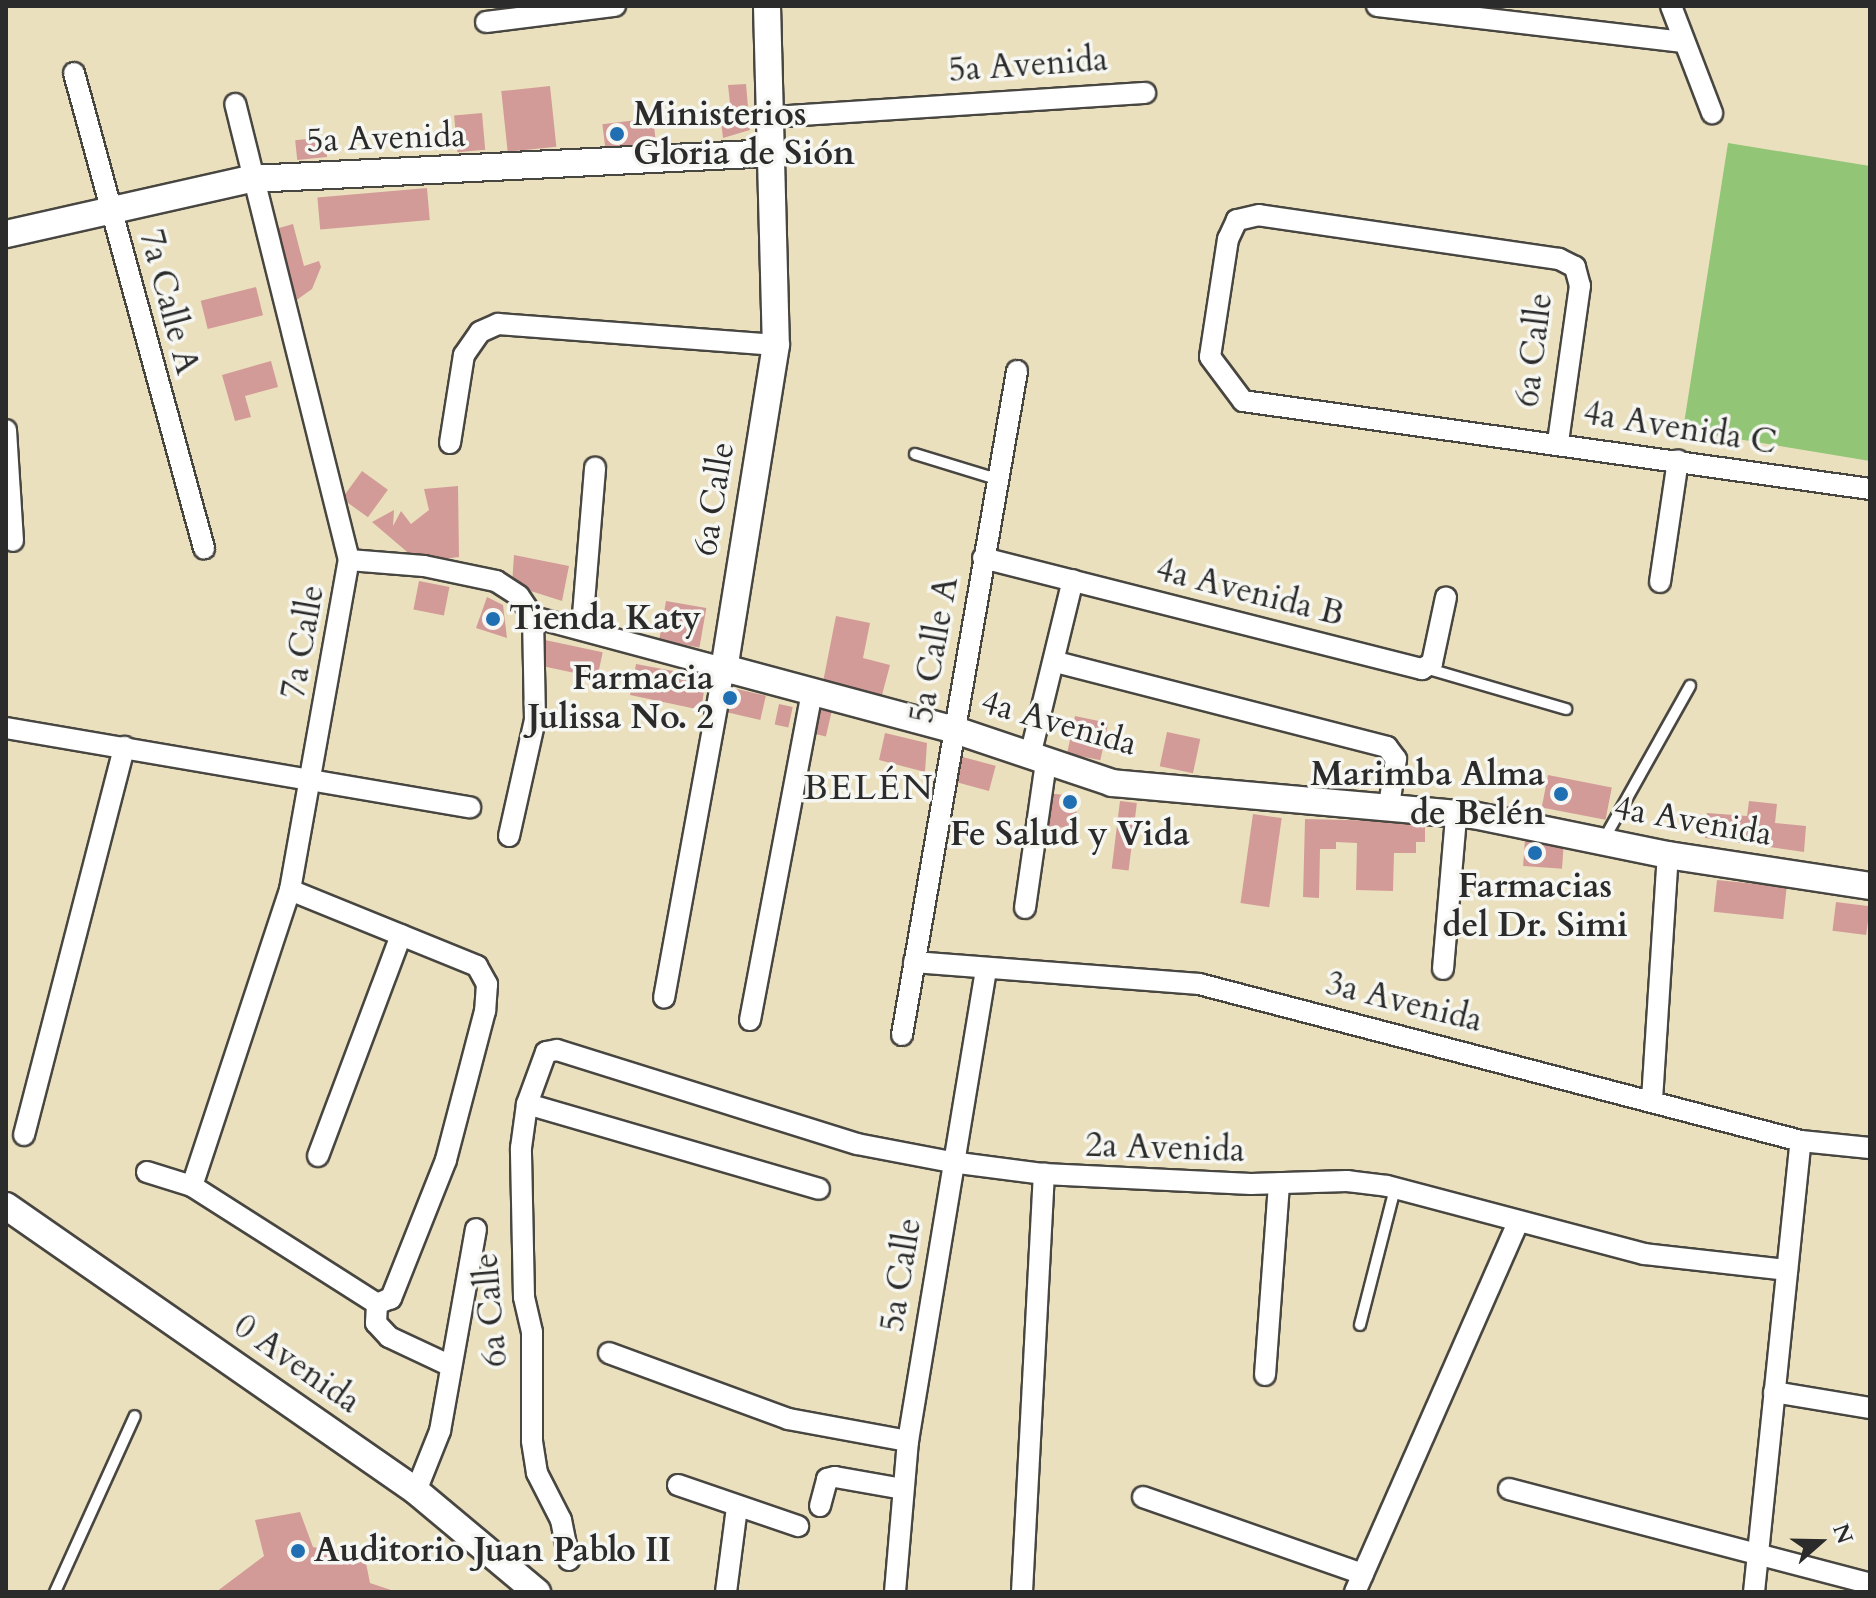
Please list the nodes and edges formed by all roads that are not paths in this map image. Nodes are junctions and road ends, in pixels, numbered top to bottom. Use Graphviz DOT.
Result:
graph roads {
  1 [pos="612,6"];
  2 [pos="767,6"];
  3 [pos="1377,6"];
  4 [pos="1671,6"];
  5 [pos="486,22"];
  6 [pos="1684,42"];
  7 [pos="74,73"];
  8 [pos="1145,93"];
  9 [pos="235,104"];
  10 [pos="1712,113"];
  11 [pos="772,117"];
  12 [pos="774,153"];
  13 [pos="251,179"];
  14 [pos="111,211"];
  15 [pos="6,234"];
  16 [pos="776,345"];
  17 [pos="1017,371"];
  18 [pos="1243,401"];
  19 [pos="6,430"];
  20 [pos="1558,442"];
  21 [pos="450,443"];
  22 [pos="915,454"];
  23 [pos="1678,460"];
  24 [pos="595,468"];
  25 [pos="997,479"];
  26 [pos="1870,489"];
  27 [pos="13,541"];
  28 [pos="204,549"];
  29 [pos="983,558"];
  30 [pos="349,560"];
  31 [pos="1073,580"];
  32 [pos="1660,582"];
  33 [pos="1446,597"];
  34 [pos="533,617"];
  35 [pos="582,627"];
  36 [pos="1056,662"];
  37 [pos="724,668"];
  38 [pos="1429,669"];
  39 [pos="1690,686"];
  40 [pos="812,692"];
  41 [pos="1566,709"];
  42 [pos="6,728"];
  43 [pos="952,729"];
  44 [pos="124,747"];
  45 [pos="1038,759"];
  46 [pos="313,777"];
  47 [pos="1389,806"];
  48 [pos="470,807"];
  49 [pos="1456,817"];
  50 [pos="509,836"];
  51 [pos="1603,842"];
  52 [pos="1668,855"];
  53 [pos="1870,886"];
  54 [pos="290,890"];
  55 [pos="1025,908"];
  56 [pos="401,935"];
  57 [pos="914,962"];
  58 [pos="1443,969"];
  59 [pos="986,970"];
  60 [pos="664,998"];
  61 [pos="750,1020"];
  62 [pos="902,1035"];
  63 [pos="546,1052"];
  64 [pos="1652,1100"];
  65 [pos="527,1104"];
  66 [pos="24,1135"];
  67 [pos="1801,1141"];
  68 [pos="1870,1148"];
  69 [pos="318,1156"];
  70 [pos="951,1162"];
  71 [pos="147,1172"];
  72 [pos="1044,1174"];
  73 [pos="1279,1184"];
  74 [pos="192,1186"];
  75 [pos="819,1189"];
  76 [pos="1395,1189"];
  77 [pos="6,1206"];
  78 [pos="1517,1224"];
  79 [pos="476,1229"];
  80 [pos="1787,1270"];
  81 [pos="377,1304"];
  82 [pos="1360,1325"];
  83 [pos="609,1353"];
  84 [pos="451,1366"];
  85 [pos="1265,1375"];
  86 [pos="1774,1392"];
  87 [pos="1870,1408"];
  88 [pos="135,1416"];
  89 [pos="908,1441"];
  90 [pos="678,1485"];
  91 [pos="903,1489"];
  92 [pos="1509,1489"];
  93 [pos="416,1491"];
  94 [pos="1143,1497"];
  95 [pos="820,1506"];
  96 [pos="737,1507"];
  97 [pos="798,1526"];
  98 [pos="1758,1555"];
  99 [pos="569,1560"];
  100 [pos="1359,1583"];
  101 [pos="1870,1584"];
  102 [pos="55,1592"];
  103 [pos="537,1592"];
  104 [pos="726,1592"];
  105 [pos="895,1592"];
  106 [pos="1022,1592"];
  107 [pos="1754,1592"];
  1 -- 5 [label="street"];
  2 -- 11 [label="street, 6a Calle"];
  3 -- 6 [label="street"];
  4 -- 6 [label="street"];
  6 -- 10 [label="street"];
  7 -- 14 [label="street, 7a Calle A"];
  8 -- 11 [label="street, 5a Avenida"];
  9 -- 13 [label="street, 7a Calle"];
  11 -- 12 [label="street, 6a Calle"];
  12 -- 13 [label="street, 5a Avenida"];
  12 -- 16 [label="street, 6a Calle"];
  13 -- 14 [label="street, 5a Avenida"];
  13 -- 30 [label="street, 7a Calle"];
  14 -- 15 [label="street, 5a Avenida"];
  14 -- 28 [label="street, 7a Calle A"];
  16 -- 21 [label="street"];
  16 -- 37 [label="street, 6a Calle"];
  17 -- 25 [label="street, 5a Calle A"];
  18 -- 20 [label="street, 4a Avenida C"];
  18 -- 20 [label="street, 6a Calle"];
  19 -- 27 [label="street"];
  20 -- 23 [label="street, 4a Avenida C"];
  22 -- 25 [label="lane"];
  23 -- 26 [label="street, 4a Avenida C"];
  23 -- 32 [label="street"];
  24 -- 35 [label="street"];
  25 -- 29 [label="street, 5a Calle A"];
  29 -- 31 [label="street, 4a Avenida B"];
  29 -- 43 [label="street, 5a Calle A"];
  30 -- 34 [label="street"];
  30 -- 46 [label="street, 7a Calle"];
  31 -- 36 [label="street"];
  31 -- 38 [label="street, 4a Avenida B"];
  33 -- 38 [label="street"];
  34 -- 35 [label="street, 4a Avenida"];
  34 -- 50 [label="street"];
  35 -- 37 [label="street, 4a Avenida"];
  36 -- 45 [label="street"];
  36 -- 47 [label="street"];
  37 -- 40 [label="street, 4a Avenida"];
  37 -- 60 [label="street, 6a Calle"];
  38 -- 41 [label="lane"];
  39 -- 51 [label="lane"];
  40 -- 43 [label="street, 4a Avenida"];
  40 -- 61 [label="street"];
  42 -- 44 [label="street"];
  43 -- 45 [label="street, 4a Avenida"];
  43 -- 57 [label="street, 5a Calle A"];
  44 -- 46 [label="street"];
  44 -- 66 [label="street"];
  45 -- 47 [label="street, 4a Avenida"];
  45 -- 55 [label="street"];
  46 -- 48 [label="street"];
  46 -- 54 [label="street, 7a Calle"];
  47 -- 49 [label="street, 4a Avenida"];
  49 -- 51 [label="street, 4a Avenida"];
  49 -- 58 [label="street"];
  51 -- 52 [label="street, 4a Avenida"];
  52 -- 53 [label="street, 4a Avenida"];
  52 -- 64 [label="street"];
  54 -- 56 [label="street"];
  54 -- 74 [label="street, 7a Calle"];
  56 -- 69 [label="street"];
  56 -- 81 [label="street"];
  57 -- 59 [label="street, 3a Avenida"];
  57 -- 62 [label="street, 5a Calle A"];
  59 -- 64 [label="street, 3a Avenida"];
  59 -- 70 [label="street, 5a Calle"];
  63 -- 65 [label="street, 6a Calle"];
  63 -- 70 [label="street, 2a Avenida"];
  64 -- 67 [label="street, 3a Avenida"];
  65 -- 75 [label="street"];
  65 -- 99 [label="street, 6a Calle"];
  67 -- 68 [label="street, 3a Avenida"];
  67 -- 80 [label="street"];
  70 -- 72 [label="street, 2a Avenida"];
  70 -- 89 [label="street, 5a Calle"];
  71 -- 74 [label="street"];
  72 -- 73 [label="street, 2a Avenida"];
  72 -- 106 [label="street"];
  73 -- 76 [label="street, 2a Avenida"];
  73 -- 85 [label="street"];
  74 -- 81 [label="street"];
  76 -- 78 [label="street, 2a Avenida"];
  76 -- 82 [label="lane"];
  77 -- 93 [label="street, 0 Avenida"];
  78 -- 80 [label="street, 2a Avenida"];
  78 -- 100 [label="street"];
  79 -- 84 [label="street"];
  80 -- 86 [label="street"];
  81 -- 84 [label="street"];
  83 -- 89 [label="street"];
  84 -- 93 [label="street"];
  86 -- 87 [label="street"];
  86 -- 98 [label="street"];
  88 -- 102 [label="lane"];
  89 -- 91 [label="street, 5a Calle"];
  90 -- 96 [label="street"];
  91 -- 95 [label="street"];
  91 -- 105 [label="street, 5a Calle"];
  92 -- 98 [label="street"];
  93 -- 103 [label="street, 0 Avenida"];
  94 -- 100 [label="street"];
  96 -- 97 [label="street"];
  96 -- 104 [label="street"];
  98 -- 101 [label="street"];
  98 -- 107 [label="street"];
}
